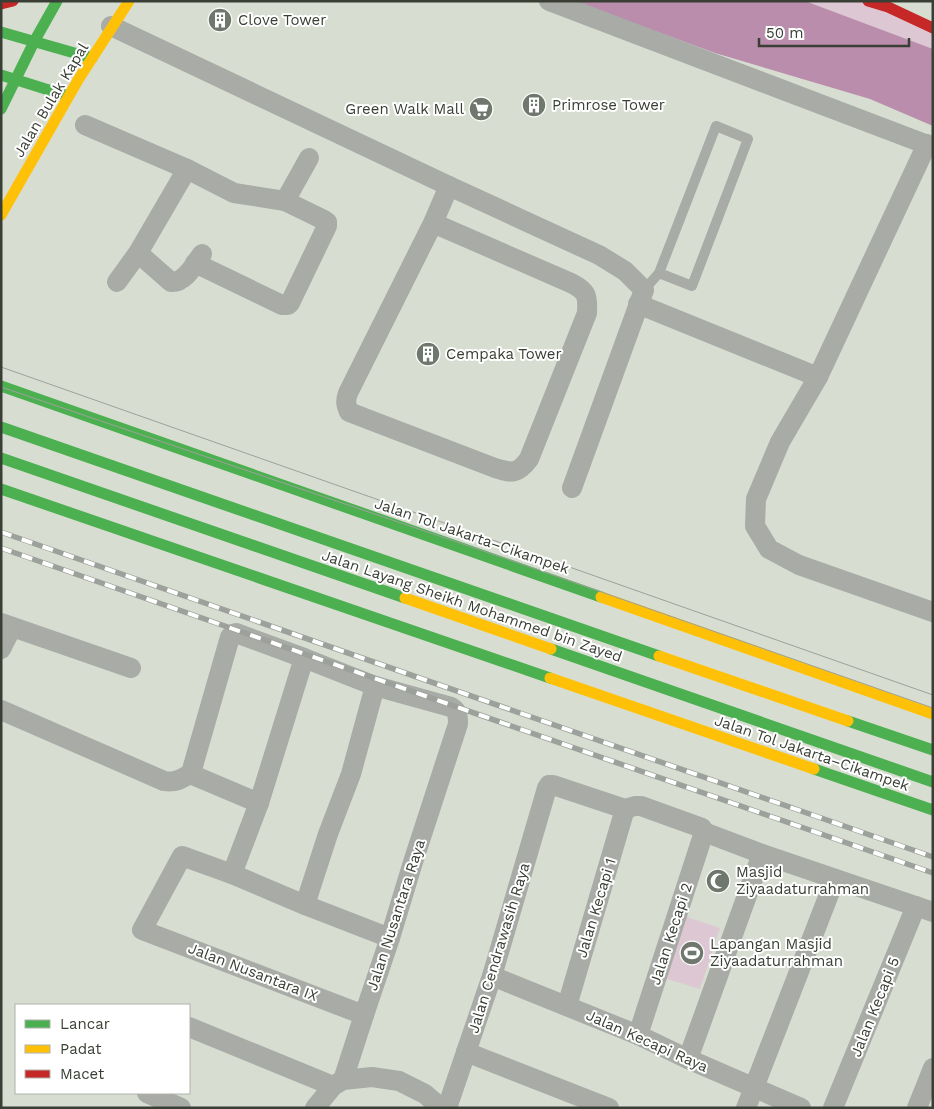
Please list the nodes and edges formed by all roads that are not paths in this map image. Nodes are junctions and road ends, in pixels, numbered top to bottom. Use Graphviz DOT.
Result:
graph roads {
  1 [pos="13,1"];
  2 [pos="57,1"];
  3 [pos="129,1"];
  4 [pos="549,1"];
  5 [pos="868,1"];
  6 [pos="1,4"];
  7 [pos="886,4"];
  8 [pos="931,23"];
  9 [pos="111,26"];
  10 [pos="1,32"];
  11 [pos="35,40"];
  12 [pos="92,58"];
  13 [pos="1,75"];
  14 [pos="16,79"];
  15 [pos="68,96"];
  16 [pos="1,109"];
  17 [pos="85,125"];
  18 [pos="930,145"];
  19 [pos="309,158"];
  20 [pos="188,169"];
  21 [pos="449,186"];
  22 [pos="285,201"];
  23 [pos="1,215"];
  24 [pos="433,223"];
  25 [pos="138,253"];
  26 [pos="659,273"];
  27 [pos="118,282"];
  28 [pos="641,297"];
  29 [pos="818,377"];
  30 [pos="1,386"];
  31 [pos="1,427"];
  32 [pos="1,458"];
  33 [pos="572,488"];
  34 [pos="1,489"];
  35 [pos="933,612"];
  36 [pos="531,620"];
  37 [pos="6,625"];
  38 [pos="523,640"];
  39 [pos="1,649"];
  40 [pos="304,658"];
  41 [pos="131,668"];
  42 [pos="375,686"];
  43 [pos="1,710"];
  44 [pos="933,714"];
  45 [pos="933,750"];
  46 [pos="192,773"];
  47 [pos="933,782"];
  48 [pos="259,803"];
  49 [pos="625,809"];
  50 [pos="933,810"];
  51 [pos="704,832"];
  52 [pos="762,854"];
  53 [pos="232,874"];
  54 [pos="835,879"];
  55 [pos="305,905"];
  56 [pos="924,909"];
  57 [pos="390,938"];
  58 [pos="492,976"];
  59 [pos="567,1006"];
  60 [pos="364,1015"];
  61 [pos="190,1028"];
  62 [pos="638,1035"];
  63 [pos="466,1052"];
  64 [pos="688,1059"];
  65 [pos="933,1068"];
  66 [pos="338,1083"];
  67 [pos="754,1088"];
  68 [pos="149,1094"];
  69 [pos="181,1108"];
  70 [pos="315,1108"];
  71 [pos="441,1108"];
  72 [pos="447,1108"];
  73 [pos="609,1108"];
  74 [pos="746,1108"];
  75 [pos="801,1108"];
  76 [pos="833,1108"];
  77 [pos="917,1108"];
  1 -- 6 [label="main road"];
  2 -- 11 [label="main road"];
  3 -- 9 [label="main road, Jalan Bulak Kapal"];
  4 -- 18 [label="street"];
  5 -- 7 [label="main road"];
  7 -- 8 [label="main road"];
  9 -- 12 [label="main road, Jalan Bulak Kapal"];
  9 -- 21 [label="street"];
  10 -- 11 [label="main road"];
  11 -- 12 [label="main road"];
  11 -- 14 [label="main road"];
  12 -- 15 [label="main road, Jalan Bulak Kapal"];
  13 -- 14 [label="main road"];
  14 -- 15 [label="main road"];
  14 -- 16 [label="main road"];
  15 -- 23 [label="main road, Jalan Bulak Kapal"];
  17 -- 20 [label="street"];
  18 -- 29 [label="street"];
  19 -- 22 [label="street"];
  20 -- 22 [label="street"];
  20 -- 25 [label="street"];
  21 -- 24 [label="street"];
  21 -- 28 [label="street"];
  22 -- 25 [label="street"];
  24 -- 24 [label="street"];
  25 -- 27 [label="street"];
  26 -- 26 [label="lane"];
  26 -- 28 [label="lane"];
  28 -- 29 [label="street"];
  28 -- 33 [label="street"];
  29 -- 35 [label="street"];
  30 -- 44 [label="main road, Jalan Tol Jakarta–Cikampek"];
  31 -- 36 [label="main road, Jalan Layang Sheikh Mohammed bin Zayed"];
  32 -- 38 [label="main road, Jalan Layang Sheikh Mohammed bin Zayed"];
  34 -- 50 [label="main road, Jalan Tol Jakarta–Cikampek"];
  36 -- 38 [label="lane"];
  36 -- 45 [label="main road, Jalan Layang Sheikh Mohammed bin Zayed"];
  37 -- 39 [label="street"];
  37 -- 41 [label="street"];
  38 -- 47 [label="main road, Jalan Layang Sheikh Mohammed bin Zayed"];
  40 -- 42 [label="street"];
  40 -- 46 [label="street"];
  40 -- 48 [label="street"];
  42 -- 55 [label="street"];
  42 -- 57 [label="street, Jalan Nusantara Raya"];
  43 -- 46 [label="street"];
  46 -- 48 [label="street"];
  48 -- 53 [label="street"];
  49 -- 51 [label="street"];
  49 -- 58 [label="street, Jalan Cendrawasih Raya"];
  49 -- 59 [label="street, Jalan Kecapi 1"];
  51 -- 52 [label="street"];
  51 -- 62 [label="street, Jalan Kecapi 2"];
  52 -- 54 [label="street"];
  52 -- 64 [label="street"];
  53 -- 55 [label="street"];
  53 -- 60 [label="street, Jalan Nusantara IX"];
  54 -- 56 [label="street"];
  54 -- 67 [label="street"];
  55 -- 57 [label="street"];
  56 -- 76 [label="street, Jalan Kecapi 5"];
  57 -- 60 [label="street, Jalan Nusantara Raya"];
  58 -- 59 [label="street, Jalan Kecapi Raya"];
  58 -- 63 [label="street, Jalan Cendrawasih Raya"];
  59 -- 62 [label="street, Jalan Kecapi Raya"];
  60 -- 66 [label="street, Jalan Nusantara Raya"];
  61 -- 66 [label="street"];
  62 -- 64 [label="street, Jalan Kecapi Raya"];
  63 -- 72 [label="street, Jalan Cendrawasih Raya"];
  63 -- 73 [label="street"];
  64 -- 67 [label="street, Jalan Kecapi Raya"];
  65 -- 77 [label="street"];
  66 -- 70 [label="street, Jalan Nusantara Raya"];
  66 -- 71 [label="street"];
  67 -- 74 [label="street"];
  67 -- 75 [label="street, Jalan Kecapi Raya"];
  68 -- 69 [label="street"];
}
